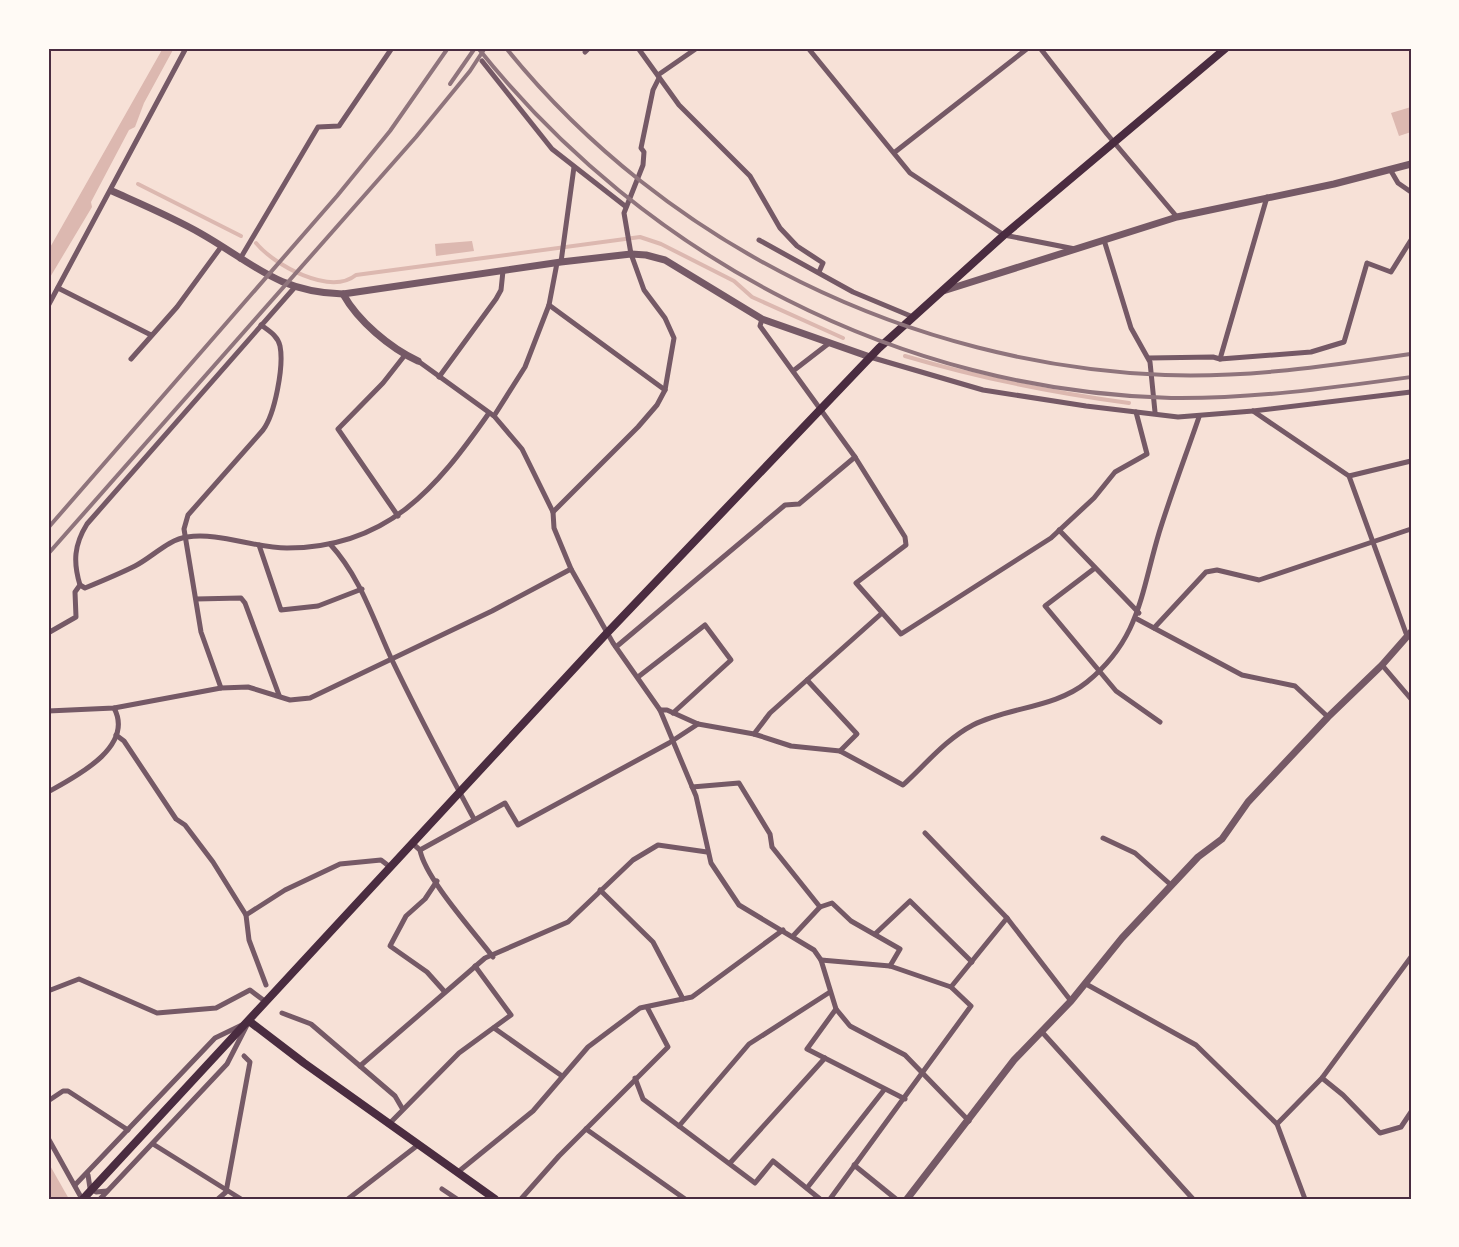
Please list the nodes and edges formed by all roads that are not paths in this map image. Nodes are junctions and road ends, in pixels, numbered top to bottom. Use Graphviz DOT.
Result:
graph roads {
  1 [pos="186,48"];
  2 [pos="392,48"];
  3 [pos="638,48"];
  4 [pos="697,48"];
  5 [pos="808,48"];
  6 [pos="1029,48"];
  7 [pos="1040,48"];
  8 [pos="1226,48"];
  9 [pos="482,61"];
  10 [pos="658,76"];
  11 [pos="1113,142"];
  12 [pos="895,152"];
  13 [pos="1411,164"];
  14 [pos="574,167"];
  15 [pos="1391,171"];
  16 [pos="112,191"];
  17 [pos="1411,192"];
  18 [pos="1267,197"];
  19 [pos="625,206"];
  20 [pos="1177,217"];
  21 [pos="1004,236"];
  22 [pos="759,240"];
  23 [pos="1104,240"];
  24 [pos="1411,240"];
  25 [pos="221,247"];
  26 [pos="1076,249"];
  27 [pos="631,254"];
  28 [pos="240,259"];
  29 [pos="559,263"];
  30 [pos="503,270"];
  31 [pos="819,272"];
  32 [pos="295,287"];
  33 [pos="58,288"];
  34 [pos="938,293"];
  35 [pos="343,294"];
  36 [pos="549,305"];
  37 [pos="48,306"];
  38 [pos="913,317"];
  39 [pos="762,319"];
  40 [pos="261,325"];
  41 [pos="151,335"];
  42 [pos="828,344"];
  43 [pos="405,355"];
  44 [pos="870,357"];
  45 [pos="1149,358"];
  46 [pos="131,359"];
  47 [pos="1220,359"];
  48 [pos="418,361"];
  49 [pos="793,371"];
  50 [pos="439,377"];
  51 [pos="665,390"];
  52 [pos="1411,392"];
  53 [pos="821,408"];
  54 [pos="1252,411"];
  55 [pos="1136,412"];
  56 [pos="1155,412"];
  57 [pos="491,415"];
  58 [pos="1199,417"];
  59 [pos="855,457"];
  60 [pos="1411,461"];
  61 [pos="1349,476"];
  62 [pos="553,512"];
  63 [pos="398,516"];
  64 [pos="1411,529"];
  65 [pos="1059,530"];
  66 [pos="185,537"];
  67 [pos="1372,543"];
  68 [pos="330,544"];
  69 [pos="259,545"];
  70 [pos="1095,568"];
  71 [pos="571,569"];
  72 [pos="80,585"];
  73 [pos="363,589"];
  74 [pos="196,599"];
  75 [pos="882,613"];
  76 [pos="1138,616"];
  77 [pos="1154,628"];
  78 [pos="48,633"];
  79 [pos="607,633"];
  80 [pos="1409,634"];
  81 [pos="616,647"];
  82 [pos="391,658"];
  83 [pos="1382,665"];
  84 [pos="1098,671"];
  85 [pos="638,677"];
  86 [pos="807,680"];
  87 [pos="221,688"];
  88 [pos="279,695"];
  89 [pos="1411,699"];
  90 [pos="114,708"];
  91 [pos="660,710"];
  92 [pos="48,711"];
  93 [pos="673,712"];
  94 [pos="1328,717"];
  95 [pos="1160,722"];
  96 [pos="698,724"];
  97 [pos="754,734"];
  98 [pos="116,735"];
  99 [pos="673,740"];
  100 [pos="840,751"];
  101 [pos="692,787"];
  102 [pos="48,792"];
  103 [pos="460,792"];
  104 [pos="474,819"];
  105 [pos="925,833"];
  106 [pos="1103,838"];
  107 [pos="412,843"];
  108 [pos="420,850"];
  109 [pos="707,852"];
  110 [pos="390,867"];
  111 [pos="436,881"];
  112 [pos="1171,885"];
  113 [pos="600,890"];
  114 [pos="820,907"];
  115 [pos="246,915"];
  116 [pos="1007,918"];
  117 [pos="783,930"];
  118 [pos="875,934"];
  119 [pos="793,936"];
  120 [pos="493,957"];
  121 [pos="1411,957"];
  122 [pos="821,960"];
  123 [pos="972,962"];
  124 [pos="475,966"];
  125 [pos="890,966"];
  126 [pos="1086,984"];
  127 [pos="266,985"];
  128 [pos="951,987"];
  129 [pos="48,991"];
  130 [pos="444,991"];
  131 [pos="830,992"];
  132 [pos="684,999"];
  133 [pos="1071,1001"];
  134 [pos="266,1002"];
  135 [pos="647,1007"];
  136 [pos="836,1009"];
  137 [pos="282,1013"];
  138 [pos="249,1021"];
  139 [pos="494,1028"];
  140 [pos="1042,1032"];
  141 [pos="244,1056"];
  142 [pos="825,1058"];
  143 [pos="360,1066"];
  144 [pos="924,1072"];
  145 [pos="562,1076"];
  146 [pos="1322,1077"];
  147 [pos="635,1078"];
  148 [pos="884,1090"];
  149 [pos="905,1099"];
  150 [pos="48,1101"];
  151 [pos="402,1108"];
  152 [pos="1411,1112"];
  153 [pos="969,1121"];
  154 [pos="389,1124"];
  155 [pos="1277,1124"];
  156 [pos="679,1126"];
  157 [pos="585,1129"];
  158 [pos="128,1130"];
  159 [pos="48,1138"];
  160 [pos="153,1144"];
  161 [pos="418,1145"];
  162 [pos="730,1163"];
  163 [pos="854,1165"];
  164 [pos="89,1172"];
  165 [pos="458,1172"];
  166 [pos="75,1185"];
  167 [pos="807,1188"];
  168 [pos="108,1190"];
  169 [pos="442,1190"];
  170 [pos="226,1192"];
  171 [pos="82,1199"];
  172 [pos="100,1199"];
  173 [pos="218,1199"];
  174 [pos="242,1199"];
  175 [pos="348,1199"];
  176 [pos="458,1199"];
  177 [pos="495,1199"];
  178 [pos="521,1199"];
  179 [pos="685,1199"];
  180 [pos="820,1199"];
  181 [pos="830,1199"];
  182 [pos="896,1199"];
  183 [pos="907,1199"];
  184 [pos="1193,1199"];
  185 [pos="1305,1199"];
  1 -- 16 [label="street"];
  2 -- 28 [label="street"];
  3 -- 10 [label="street"];
  4 -- 10 [label="street"];
  5 -- 12 [label="street"];
  6 -- 12 [label="street"];
  7 -- 11 [label="street"];
  8 -- 11 [label="main road"];
  9 -- 14 [label="street"];
  10 -- 19 [label="street"];
  10 -- 31 [label="street"];
  11 -- 20 [label="street"];
  11 -- 21 [label="main road"];
  12 -- 21 [label="street"];
  13 -- 15 [label="street"];
  14 -- 19 [label="street"];
  14 -- 29 [label="street"];
  15 -- 17 [label="street"];
  15 -- 18 [label="street"];
  16 -- 25 [label="street"];
  16 -- 33 [label="street"];
  18 -- 20 [label="street"];
  18 -- 47 [label="street"];
  19 -- 27 [label="street"];
  20 -- 23 [label="street"];
  21 -- 26 [label="street"];
  21 -- 34 [label="main road"];
  22 -- 31 [label="street"];
  23 -- 26 [label="street"];
  23 -- 45 [label="street"];
  24 -- 47 [label="street"];
  25 -- 28 [label="street"];
  25 -- 41 [label="street"];
  26 -- 34 [label="street"];
  27 -- 29 [label="street"];
  27 -- 39 [label="street"];
  27 -- 51 [label="street"];
  28 -- 32 [label="street"];
  29 -- 30 [label="street"];
  29 -- 36 [label="street"];
  30 -- 35 [label="street"];
  30 -- 50 [label="street"];
  31 -- 38 [label="street"];
  32 -- 35 [label="street"];
  32 -- 40 [label="street"];
  33 -- 37 [label="street"];
  33 -- 41 [label="street"];
  34 -- 38 [label="main road"];
  35 -- 43 [label="street"];
  36 -- 51 [label="street"];
  36 -- 57 [label="street"];
  38 -- 44 [label="main road"];
  39 -- 42 [label="street"];
  39 -- 49 [label="street"];
  40 -- 66 [label="street"];
  40 -- 72 [label="street"];
  41 -- 46 [label="street"];
  42 -- 44 [label="street"];
  42 -- 49 [label="street"];
  43 -- 48 [label="street"];
  43 -- 63 [label="street"];
  44 -- 53 [label="main road"];
  44 -- 55 [label="street"];
  45 -- 47 [label="street"];
  45 -- 56 [label="street"];
  48 -- 50 [label="street"];
  49 -- 53 [label="street"];
  50 -- 57 [label="street"];
  51 -- 62 [label="street"];
  52 -- 54 [label="street"];
  53 -- 59 [label="street"];
  53 -- 79 [label="main road"];
  54 -- 58 [label="street"];
  54 -- 61 [label="street"];
  55 -- 56 [label="street"];
  55 -- 65 [label="street"];
  56 -- 58 [label="street"];
  57 -- 62 [label="street"];
  57 -- 63 [label="street"];
  58 -- 76 [label="street"];
  59 -- 75 [label="street"];
  59 -- 81 [label="street"];
  60 -- 61 [label="street"];
  61 -- 67 [label="street"];
  62 -- 71 [label="street"];
  63 -- 68 [label="street"];
  64 -- 67 [label="street"];
  65 -- 70 [label="street"];
  65 -- 75 [label="street"];
  66 -- 69 [label="street"];
  66 -- 72 [label="street"];
  66 -- 74 [label="street"];
  67 -- 77 [label="street"];
  67 -- 80 [label="street"];
  68 -- 69 [label="street"];
  68 -- 73 [label="street"];
  69 -- 73 [label="street"];
  70 -- 76 [label="street"];
  70 -- 84 [label="street"];
  71 -- 79 [label="street"];
  71 -- 82 [label="street"];
  72 -- 78 [label="street"];
  73 -- 82 [label="street"];
  74 -- 87 [label="street"];
  74 -- 88 [label="street"];
  75 -- 86 [label="street"];
  76 -- 77 [label="street"];
  76 -- 84 [label="street"];
  77 -- 94 [label="street"];
  79 -- 81 [label="street"];
  79 -- 103 [label="main road"];
  80 -- 83 [label="street"];
  81 -- 85 [label="street"];
  82 -- 88 [label="street"];
  82 -- 103 [label="street"];
  83 -- 89 [label="street"];
  83 -- 94 [label="street"];
  84 -- 95 [label="street"];
  84 -- 100 [label="street"];
  85 -- 91 [label="street"];
  85 -- 93 [label="street"];
  86 -- 97 [label="street"];
  86 -- 100 [label="street"];
  87 -- 88 [label="street"];
  87 -- 90 [label="street"];
  90 -- 92 [label="street"];
  90 -- 98 [label="street"];
  91 -- 93 [label="street"];
  91 -- 99 [label="street"];
  93 -- 96 [label="street"];
  94 -- 112 [label="street"];
  96 -- 97 [label="street"];
  96 -- 99 [label="street"];
  97 -- 100 [label="street"];
  98 -- 102 [label="street"];
  98 -- 115 [label="street"];
  99 -- 101 [label="street"];
  99 -- 104 [label="street"];
  101 -- 109 [label="street"];
  101 -- 114 [label="street"];
  103 -- 104 [label="street"];
  103 -- 107 [label="main road"];
  104 -- 108 [label="street"];
  105 -- 116 [label="street"];
  106 -- 112 [label="street"];
  107 -- 108 [label="street"];
  107 -- 110 [label="main road"];
  108 -- 111 [label="street"];
  109 -- 113 [label="street"];
  109 -- 117 [label="street"];
  110 -- 115 [label="street"];
  110 -- 134 [label="main road"];
  111 -- 120 [label="street"];
  111 -- 130 [label="street"];
  112 -- 126 [label="street"];
  113 -- 120 [label="street"];
  113 -- 132 [label="street"];
  114 -- 118 [label="street"];
  114 -- 119 [label="street"];
  115 -- 127 [label="street"];
  116 -- 123 [label="street"];
  116 -- 133 [label="street"];
  117 -- 119 [label="street"];
  117 -- 132 [label="street"];
  118 -- 123 [label="street"];
  118 -- 125 [label="street"];
  119 -- 122 [label="street"];
  120 -- 124 [label="street"];
  121 -- 146 [label="street"];
  122 -- 125 [label="street"];
  122 -- 131 [label="street"];
  123 -- 128 [label="street"];
  124 -- 130 [label="street"];
  124 -- 139 [label="street"];
  125 -- 128 [label="street"];
  126 -- 133 [label="street"];
  126 -- 155 [label="street"];
  128 -- 144 [label="street"];
  129 -- 134 [label="street"];
  130 -- 143 [label="street"];
  131 -- 136 [label="street"];
  131 -- 156 [label="street"];
  132 -- 135 [label="street"];
  133 -- 140 [label="street"];
  134 -- 138 [label="main road"];
  135 -- 145 [label="street"];
  135 -- 147 [label="street"];
  136 -- 142 [label="street"];
  136 -- 144 [label="street"];
  137 -- 143 [label="street"];
  138 -- 154 [label="main road"];
  138 -- 158 [label="street"];
  138 -- 160 [label="street"];
  138 -- 171 [label="main road"];
  139 -- 145 [label="street"];
  139 -- 151 [label="street"];
  140 -- 153 [label="street"];
  140 -- 184 [label="street"];
  141 -- 170 [label="street"];
  142 -- 148 [label="street"];
  142 -- 162 [label="street"];
  143 -- 151 [label="street"];
  144 -- 149 [label="street"];
  144 -- 153 [label="street"];
  145 -- 165 [label="street"];
  146 -- 152 [label="street"];
  146 -- 155 [label="street"];
  147 -- 156 [label="street"];
  147 -- 157 [label="street"];
  148 -- 149 [label="street"];
  148 -- 167 [label="street"];
  149 -- 163 [label="street"];
  150 -- 158 [label="street"];
  151 -- 154 [label="street"];
  153 -- 183 [label="street"];
  154 -- 161 [label="main road"];
  155 -- 185 [label="street"];
  156 -- 162 [label="street"];
  157 -- 178 [label="street"];
  157 -- 179 [label="street"];
  158 -- 164 [label="street"];
  159 -- 166 [label="street"];
  160 -- 168 [label="street"];
  160 -- 170 [label="street"];
  161 -- 165 [label="main road"];
  161 -- 175 [label="street"];
  162 -- 167 [label="street"];
  163 -- 181 [label="street"];
  163 -- 182 [label="street"];
  164 -- 166 [label="street"];
  164 -- 168 [label="street"];
  165 -- 177 [label="main road"];
  166 -- 171 [label="street"];
  167 -- 180 [label="street"];
  168 -- 172 [label="street"];
  169 -- 176 [label="street"];
  170 -- 173 [label="street"];
  170 -- 174 [label="street"];
}
